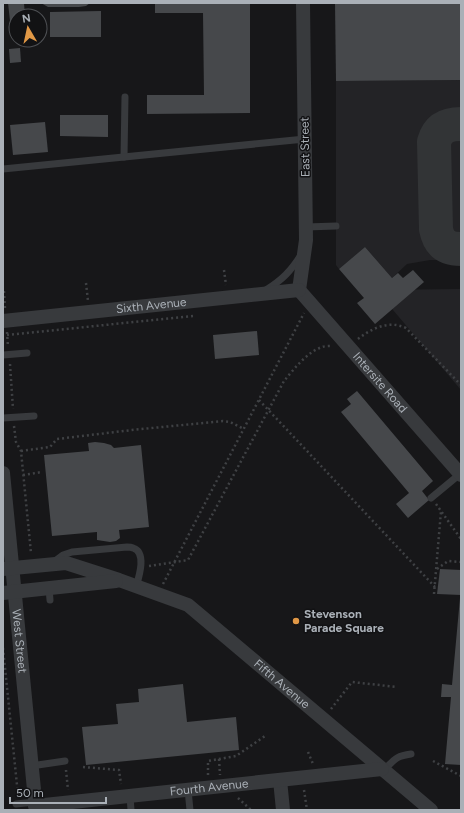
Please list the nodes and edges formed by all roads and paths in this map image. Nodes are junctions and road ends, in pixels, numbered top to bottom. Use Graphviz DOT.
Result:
graph roads {
  1 [pos="303,3"];
  2 [pos="125,96"];
  3 [pos="305,139"];
  4 [pos="124,157"];
  5 [pos="3,169"];
  6 [pos="336,226"];
  7 [pos="306,233"];
  8 [pos="300,290"];
  9 [pos="258,295"];
  10 [pos="310,302"];
  11 [pos="193,316"];
  12 [pos="3,321"];
  13 [pos="7,336"];
  14 [pos="346,343"];
  15 [pos="27,353"];
  16 [pos="3,355"];
  17 [pos="461,385"];
  18 [pos="259,400"];
  19 [pos="268,410"];
  20 [pos="34,416"];
  21 [pos="3,418"];
  22 [pos="244,429"];
  23 [pos="21,451"];
  24 [pos="42,472"];
  25 [pos="3,473"];
  26 [pos="23,474"];
  27 [pos="461,475"];
  28 [pos="4,488"];
  29 [pos="431,498"];
  30 [pos="441,511"];
  31 [pos="461,540"];
  32 [pos="174,562"];
  33 [pos="461,562"];
  34 [pos="48,565"];
  35 [pos="140,567"];
  36 [pos="8,569"];
  37 [pos="437,569"];
  38 [pos="119,580"];
  39 [pos="136,586"];
  40 [pos="435,587"];
  41 [pos="9,593"];
  42 [pos="158,594"];
  43 [pos="434,594"];
  44 [pos="3,648"];
  45 [pos="397,686"];
  46 [pos="323,719"];
  47 [pos="264,736"];
  48 [pos="308,752"];
  49 [pos="411,754"];
  50 [pos="65,761"];
  51 [pos="433,761"];
  52 [pos="32,766"];
  53 [pos="314,766"];
  54 [pos="83,767"];
  55 [pos="382,769"];
  56 [pos="119,770"];
  57 [pos="461,776"];
  58 [pos="303,778"];
  59 [pos="280,780"];
  60 [pos="209,788"];
  61 [pos="188,790"];
  62 [pos="130,796"];
  63 [pos="17,804"];
  64 [pos="35,806"];
  65 [pos="131,810"];
  66 [pos="190,810"];
  67 [pos="283,810"];
  68 [pos="307,810"];
  69 [pos="431,810"];
  1 -- 3 [label="street, East Street"];
  2 -- 4 [label="lane"];
  3 -- 4 [label="lane"];
  3 -- 7 [label="street, East Street"];
  4 -- 5 [label="lane"];
  6 -- 7 [label="lane"];
  7 -- 8 [label="street, East Street"];
  7 -- 9 [label="lane"];
  8 -- 9 [label="street, Sixth Avenue"];
  8 -- 10 [label="street, Intersite Road"];
  9 -- 12 [label="street, Sixth Avenue"];
  10 -- 14 [label="street, Intersite Road"];
  10 -- 18 [label="path"];
  11 -- 13 [label="path"];
  14 -- 17 [label="path"];
  14 -- 19 [label="path"];
  14 -- 27 [label="street, Intersite Road"];
  15 -- 16 [label="lane"];
  18 -- 19 [label="path"];
  18 -- 22 [label="path"];
  19 -- 32 [label="path"];
  19 -- 40 [label="path"];
  20 -- 21 [label="lane"];
  22 -- 23 [label="path"];
  22 -- 32 [label="path"];
  24 -- 26 [label="path"];
  25 -- 28 [label="street, West Street"];
  27 -- 29 [label="lane"];
  28 -- 36 [label="street, West Street"];
  29 -- 30 [label="path"];
  30 -- 31 [label="path"];
  30 -- 37 [label="path"];
  32 -- 35 [label="path"];
  32 -- 42 [label="path"];
  33 -- 37 [label="path"];
  34 -- 35 [label="lane"];
  34 -- 36 [label="street, Fifth Avenue"];
  34 -- 38 [label="street, Fifth Avenue"];
  35 -- 39 [label="lane"];
  36 -- 41 [label="street, West Street"];
  37 -- 40 [label="path"];
  38 -- 39 [label="street, Fifth Avenue"];
  38 -- 41 [label="street, Fifth Avenue"];
  39 -- 42 [label="street, Fifth Avenue"];
  40 -- 43 [label="path"];
  41 -- 52 [label="street, West Street"];
  42 -- 46 [label="street, Fifth Avenue"];
  44 -- 63 [label="path"];
  45 -- 46 [label="path"];
  46 -- 55 [label="street, Fifth Avenue"];
  47 -- 60 [label="path"];
  48 -- 53 [label="path"];
  49 -- 55 [label="lane"];
  50 -- 52 [label="lane"];
  51 -- 57 [label="path"];
  52 -- 64 [label="street, West Street"];
  54 -- 56 [label="path"];
  55 -- 58 [label="street, Fourth Avenue"];
  55 -- 69 [label="street, Fifth Avenue"];
  58 -- 59 [label="street, Fourth Avenue"];
  58 -- 68 [label="path"];
  59 -- 60 [label="street, Fourth Avenue"];
  59 -- 67 [label="street"];
  60 -- 61 [label="street, Fourth Avenue"];
  61 -- 62 [label="street, Fourth Avenue"];
  61 -- 66 [label="lane"];
  62 -- 64 [label="street, Fourth Avenue"];
  62 -- 65 [label="lane"];
  63 -- 64 [label="lane"];
}
